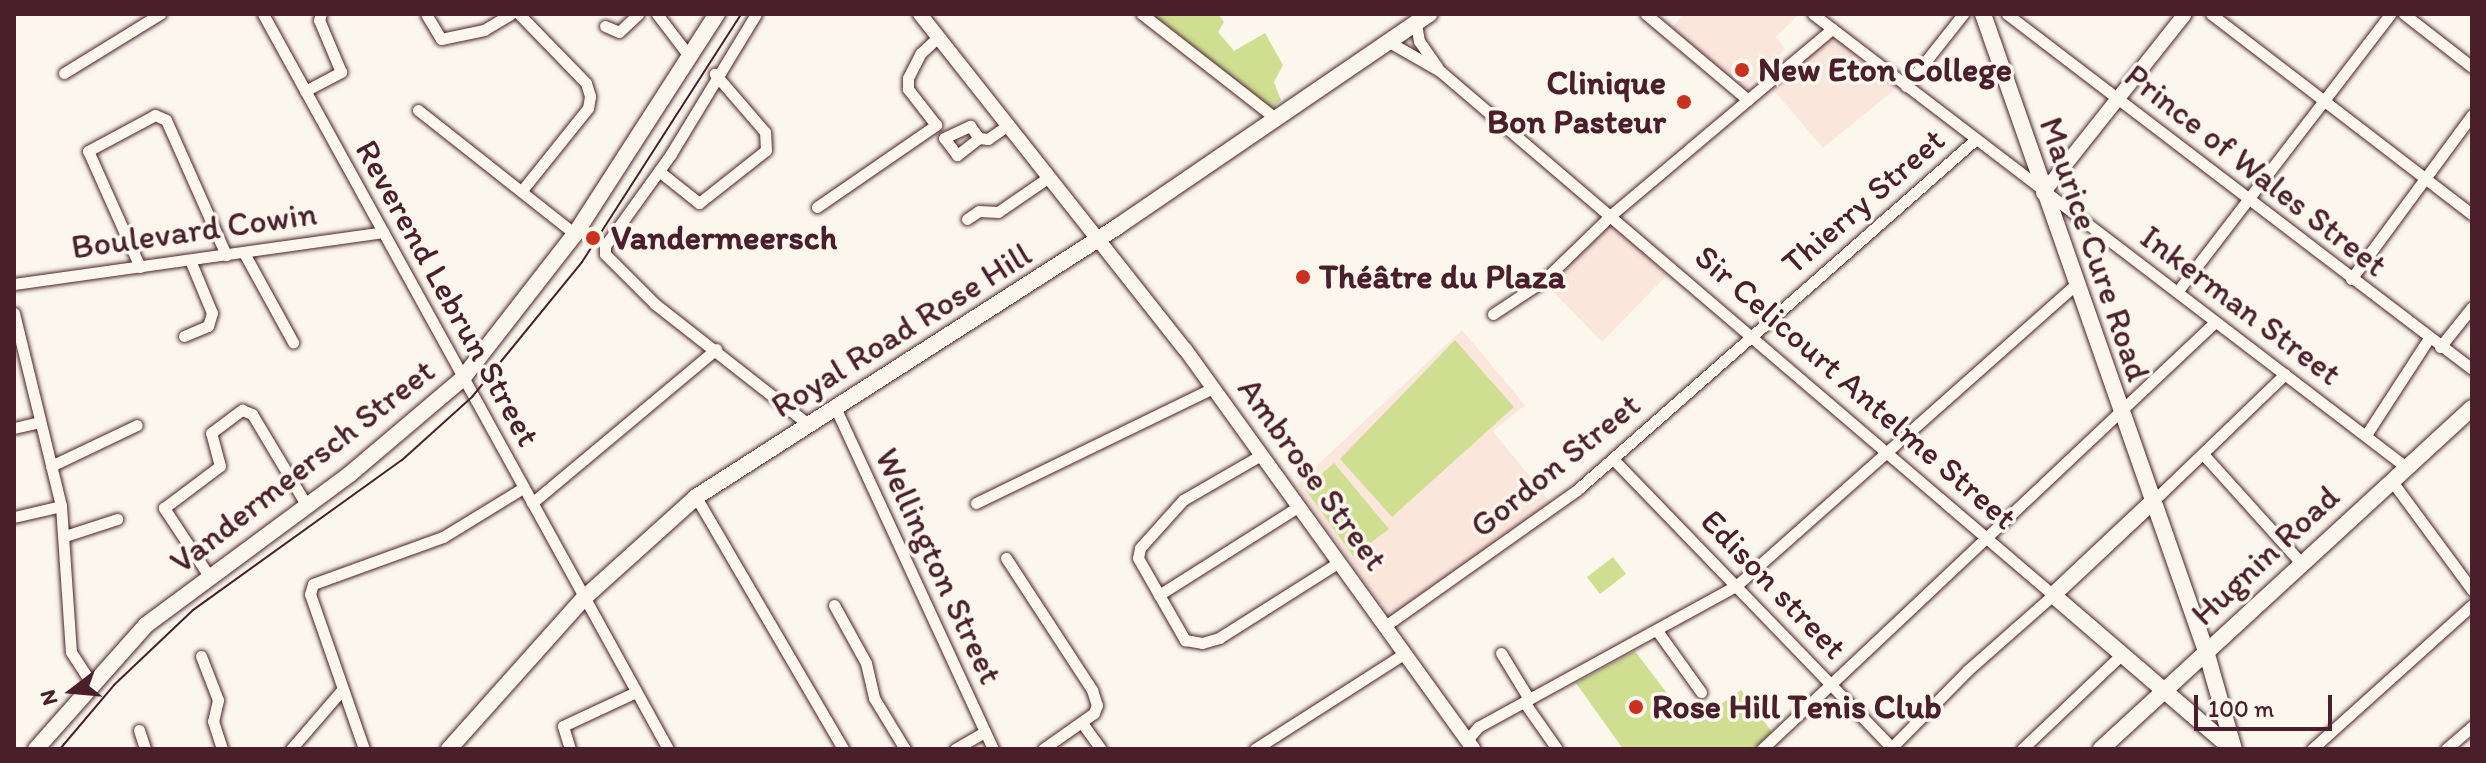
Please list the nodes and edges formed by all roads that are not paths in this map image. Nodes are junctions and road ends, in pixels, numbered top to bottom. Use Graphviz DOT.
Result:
graph roads {
  1 [pos="160,14"];
  2 [pos="263,14"];
  3 [pos="321,14"];
  4 [pos="426,14"];
  5 [pos="511,14"];
  6 [pos="519,14"];
  7 [pos="638,14"];
  8 [pos="657,14"];
  9 [pos="717,14"];
  10 [pos="756,14"];
  11 [pos="920,14"];
  12 [pos="1142,14"];
  13 [pos="1646,14"];
  14 [pos="1813,14"];
  15 [pos="1963,14"];
  16 [pos="1983,14"];
  17 [pos="2007,14"];
  18 [pos="2185,14"];
  19 [pos="2211,14"];
  20 [pos="2390,14"];
  21 [pos="2404,14"];
  22 [pos="1423,19"];
  23 [pos="605,26"];
  24 [pos="1832,29"];
  25 [pos="938,37"];
  26 [pos="1389,42"];
  27 [pos="689,56"];
  28 [pos="2472,67"];
  29 [pos="1440,71"];
  30 [pos="64,73"];
  31 [pos="715,74"];
  32 [pos="1906,86"];
  33 [pos="305,91"];
  34 [pos="2117,99"];
  35 [pos="1748,100"];
  36 [pos="2323,101"];
  37 [pos="418,110"];
  38 [pos="2472,115"];
  39 [pos="1275,118"];
  40 [pos="936,125"];
  41 [pos="1008,125"];
  42 [pos="944,138"];
  43 [pos="979,138"];
  44 [pos="1976,139"];
  45 [pos="660,172"];
  46 [pos="1049,177"];
  47 [pos="2425,177"];
  48 [pos="523,189"];
  49 [pos="2043,193"];
  50 [pos="2251,199"];
  51 [pos="817,207"];
  52 [pos="2472,214"];
  53 [pos="1611,215"];
  54 [pos="967,219"];
  55 [pos="383,232"];
  56 [pos="575,234"];
  57 [pos="1097,240"];
  58 [pos="244,253"];
  59 [pos="226,255"];
  60 [pos="190,260"];
  61 [pos="140,267"];
  62 [pos="2351,279"];
  63 [pos="14,284"];
  64 [pos="2074,286"];
  65 [pos="2177,292"];
  66 [pos="2472,307"];
  67 [pos="14,313"];
  68 [pos="1493,314"];
  69 [pos="2215,322"];
  70 [pos="184,336"];
  71 [pos="1751,336"];
  72 [pos="2429,338"];
  73 [pos="293,342"];
  74 [pos="2440,347"];
  75 [pos="716,349"];
  76 [pos="2472,369"];
  77 [pos="2285,374"];
  78 [pos="462,379"];
  79 [pos="1213,388"];
  80 [pos="835,407"];
  81 [pos="2472,408"];
  82 [pos="2120,415"];
  83 [pos="39,422"];
  84 [pos="808,424"];
  85 [pos="137,425"];
  86 [pos="14,428"];
  87 [pos="2366,435"];
  88 [pos="2203,454"];
  89 [pos="1261,455"];
  90 [pos="1887,455"];
  91 [pos="1613,459"];
  92 [pos="51,466"];
  93 [pos="2406,467"];
  94 [pos="2391,480"];
  95 [pos="523,488"];
  96 [pos="696,497"];
  97 [pos="532,503"];
  98 [pos="976,503"];
  99 [pos="2151,503"];
  100 [pos="61,506"];
  101 [pos="307,506"];
  102 [pos="1299,506"];
  103 [pos="14,517"];
  104 [pos="117,519"];
  105 [pos="65,536"];
  106 [pos="1986,540"];
  107 [pos="1006,558"];
  108 [pos="1339,562"];
  109 [pos="2301,563"];
  110 [pos="209,576"];
  111 [pos="1737,585"];
  112 [pos="2472,590"];
  113 [pos="1159,595"];
  114 [pos="2053,595"];
  115 [pos="584,598"];
  116 [pos="834,605"];
  117 [pos="2472,605"];
  118 [pos="1385,626"];
  119 [pos="1658,632"];
  120 [pos="2206,651"];
  121 [pos="1405,653"];
  122 [pos="1501,653"];
  123 [pos="2123,653"];
  124 [pos="201,656"];
  125 [pos="91,683"];
  126 [pos="1831,683"];
  127 [pos="2165,688"];
  128 [pos="342,690"];
  129 [pos="636,692"];
  130 [pos="1701,692"];
  131 [pos="1527,700"];
  132 [pos="1082,723"];
  133 [pos="2472,726"];
  134 [pos="139,730"];
  135 [pos="985,732"];
  136 [pos="1472,746"];
  137 [pos="1892,748"];
  138 [pos="36,749"];
  139 [pos="145,749"];
  140 [pos="222,749"];
  141 [pos="291,749"];
  142 [pos="364,749"];
  143 [pos="449,749"];
  144 [pos="570,749"];
  145 [pos="668,749"];
  146 [pos="843,749"];
  147 [pos="905,749"];
  148 [pos="955,749"];
  149 [pos="993,749"];
  150 [pos="1043,749"];
  151 [pos="1101,749"];
  152 [pos="1255,749"];
  153 [pos="1557,749"];
  154 [pos="1762,749"];
  155 [pos="2022,749"];
  156 [pos="2101,749"];
  157 [pos="2233,749"];
  158 [pos="2312,749"];
  159 [pos="2446,749"];
  1 -- 30 [label="street"];
  2 -- 33 [label="street, Reverend Lebrun Street"];
  3 -- 33 [label="street"];
  4 -- 5 [label="street"];
  6 -- 48 [label="street"];
  7 -- 23 [label="street"];
  8 -- 27 [label="street"];
  9 -- 27 [label="main road, Vandermeersch Street"];
  10 -- 31 [label="street"];
  11 -- 25 [label="street, Ambrose Street"];
  12 -- 39 [label="street"];
  13 -- 35 [label="street"];
  14 -- 24 [label="street, Inkerman Street"];
  15 -- 32 [label="street"];
  16 -- 49 [label="main road, Maurice Cure Road"];
  17 -- 34 [label="street, Prince of Wales Street"];
  18 -- 34 [label="street"];
  19 -- 36 [label="street"];
  20 -- 36 [label="street"];
  21 -- 28 [label="street"];
  22 -- 26 [label="main road, Royal Road Rose Hill"];
  22 -- 29 [label="street, Sir Celicourt Antelme Street"];
  24 -- 32 [label="street, Inkerman Street"];
  24 -- 35 [label="street"];
  25 -- 40 [label="street"];
  25 -- 41 [label="street, Ambrose Street"];
  26 -- 29 [label="street, Sir Celicourt Antelme Street"];
  26 -- 39 [label="main road, Royal Road Rose Hill"];
  27 -- 56 [label="main road, Vandermeersch Street"];
  29 -- 53 [label="street, Sir Celicourt Antelme Street"];
  31 -- 45 [label="street"];
  31 -- 45 [label="street"];
  32 -- 44 [label="street, Inkerman Street"];
  33 -- 55 [label="street, Reverend Lebrun Street"];
  34 -- 49 [label="street"];
  34 -- 50 [label="street, Prince of Wales Street"];
  35 -- 53 [label="street"];
  36 -- 47 [label="street"];
  36 -- 50 [label="street"];
  37 -- 48 [label="street"];
  38 -- 47 [label="street"];
  39 -- 57 [label="main road, Royal Road Rose Hill"];
  40 -- 42 [label="street"];
  40 -- 51 [label="street"];
  41 -- 43 [label="street"];
  41 -- 46 [label="street, Ambrose Street"];
  42 -- 43 [label="street"];
  42 -- 43 [label="street"];
  44 -- 49 [label="street, Inkerman Street"];
  44 -- 71 [label="street, Thierry Street"];
  45 -- 75 [label="street"];
  46 -- 54 [label="street"];
  46 -- 57 [label="street, Ambrose Street"];
  47 -- 52 [label="street"];
  47 -- 62 [label="street"];
  48 -- 56 [label="street"];
  49 -- 64 [label="main road, Maurice Cure Road"];
  49 -- 65 [label="street, Inkerman Street"];
  50 -- 62 [label="street, Prince of Wales Street"];
  50 -- 65 [label="street"];
  53 -- 68 [label="street"];
  53 -- 71 [label="street, Sir Celicourt Antelme Street"];
  55 -- 58 [label="street, Boulevard Cowin"];
  55 -- 78 [label="street, Reverend Lebrun Street"];
  56 -- 78 [label="main road, Vandermeersch Street"];
  57 -- 79 [label="street, Ambrose Street"];
  57 -- 80 [label="main road, Royal Road Rose Hill"];
  58 -- 59 [label="street, Boulevard Cowin"];
  58 -- 73 [label="street"];
  59 -- 60 [label="street, Boulevard Cowin"];
  59 -- 61 [label="street"];
  60 -- 61 [label="street, Boulevard Cowin"];
  60 -- 70 [label="street"];
  61 -- 63 [label="street, Boulevard Cowin"];
  62 -- 72 [label="street, Prince of Wales Street"];
  64 -- 82 [label="main road, Maurice Cure Road"];
  64 -- 90 [label="street"];
  65 -- 69 [label="street, Inkerman Street"];
  66 -- 74 [label="street"];
  67 -- 83 [label="street"];
  69 -- 77 [label="street, Inkerman Street"];
  69 -- 82 [label="street"];
  71 -- 90 [label="street, Sir Celicourt Antelme Street"];
  71 -- 91 [label="street, Gordon Street"];
  72 -- 74 [label="street, Prince of Wales Street"];
  72 -- 87 [label="street"];
  74 -- 76 [label="street, Prince of Wales Street"];
  75 -- 84 [label="street"];
  75 -- 97 [label="street"];
  77 -- 87 [label="street, Inkerman Street"];
  77 -- 88 [label="street"];
  78 -- 95 [label="street, Reverend Lebrun Street"];
  78 -- 101 [label="main road, Vandermeersch Street"];
  79 -- 89 [label="street, Ambrose Street"];
  79 -- 98 [label="street"];
  80 -- 84 [label="main road, Royal Road Rose Hill"];
  80 -- 135 [label="street, Wellington Street"];
  81 -- 93 [label="main road, Hugnin Road"];
  82 -- 99 [label="main road, Maurice Cure Road"];
  82 -- 106 [label="street"];
  83 -- 86 [label="street"];
  83 -- 92 [label="street"];
  84 -- 96 [label="main road, Royal Road Rose Hill"];
  85 -- 92 [label="street"];
  87 -- 93 [label="street, Inkerman Street"];
  88 -- 99 [label="street"];
  88 -- 109 [label="street"];
  89 -- 102 [label="street, Ambrose Street"];
  89 -- 113 [label="street"];
  90 -- 106 [label="street, Sir Celicourt Antelme Street"];
  90 -- 111 [label="street"];
  91 -- 111 [label="street, Edison street"];
  91 -- 118 [label="street, Gordon Street"];
  92 -- 100 [label="street"];
  93 -- 94 [label="main road, Hugnin Road"];
  94 -- 109 [label="main road, Hugnin Road"];
  94 -- 112 [label="street"];
  95 -- 97 [label="street, Reverend Lebrun Street"];
  95 -- 128 [label="street"];
  96 -- 115 [label="main road, Royal Road Rose Hill"];
  96 -- 146 [label="street"];
  97 -- 115 [label="street, Reverend Lebrun Street"];
  99 -- 114 [label="main road"];
  99 -- 120 [label="main road, Maurice Cure Road"];
  100 -- 103 [label="street"];
  100 -- 105 [label="street"];
  101 -- 110 [label="main road, Vandermeersch Street"];
  101 -- 110 [label="street"];
  102 -- 108 [label="street, Ambrose Street"];
  102 -- 113 [label="street"];
  104 -- 105 [label="street"];
  105 -- 125 [label="street"];
  106 -- 114 [label="street, Sir Celicourt Antelme Street"];
  106 -- 126 [label="street"];
  107 -- 132 [label="street"];
  108 -- 113 [label="street"];
  108 -- 118 [label="street, Ambrose Street"];
  109 -- 120 [label="main road, Hugnin Road"];
  110 -- 125 [label="main road, Vandermeersch Street"];
  111 -- 119 [label="street"];
  111 -- 126 [label="street, Edison street"];
  114 -- 123 [label="main road, Sir Celicourt Antelme Street"];
  114 -- 137 [label="street"];
  115 -- 129 [label="street, Reverend Lebrun Street"];
  115 -- 143 [label="main road, Royal Road Rose Hill"];
  116 -- 147 [label="street"];
  117 -- 158 [label="street"];
  118 -- 121 [label="street, Ambrose Street"];
  119 -- 130 [label="street"];
  119 -- 131 [label="street"];
  120 -- 127 [label="main road, Hugnin Road"];
  120 -- 157 [label="main road, Maurice Cure Road"];
  121 -- 136 [label="street, Ambrose Street"];
  121 -- 152 [label="street"];
  122 -- 131 [label="street"];
  123 -- 127 [label="main road, Sir Celicourt Antelme Street"];
  123 -- 155 [label="street"];
  124 -- 140 [label="street"];
  125 -- 138 [label="main road, Vandermeersch Street"];
  126 -- 137 [label="street, Edison street"];
  126 -- 154 [label="street"];
  127 -- 156 [label="main road, Hugnin Road"];
  127 -- 157 [label="main road, Sir Celicourt Antelme Street"];
  128 -- 141 [label="street"];
  128 -- 142 [label="street"];
  129 -- 144 [label="street"];
  129 -- 145 [label="street, Reverend Lebrun Street"];
  131 -- 136 [label="street"];
  131 -- 153 [label="street"];
  132 -- 150 [label="street"];
  132 -- 151 [label="street"];
  133 -- 159 [label="street"];
  134 -- 139 [label="street"];
  135 -- 148 [label="street"];
  135 -- 149 [label="street, Wellington Street"];
}
